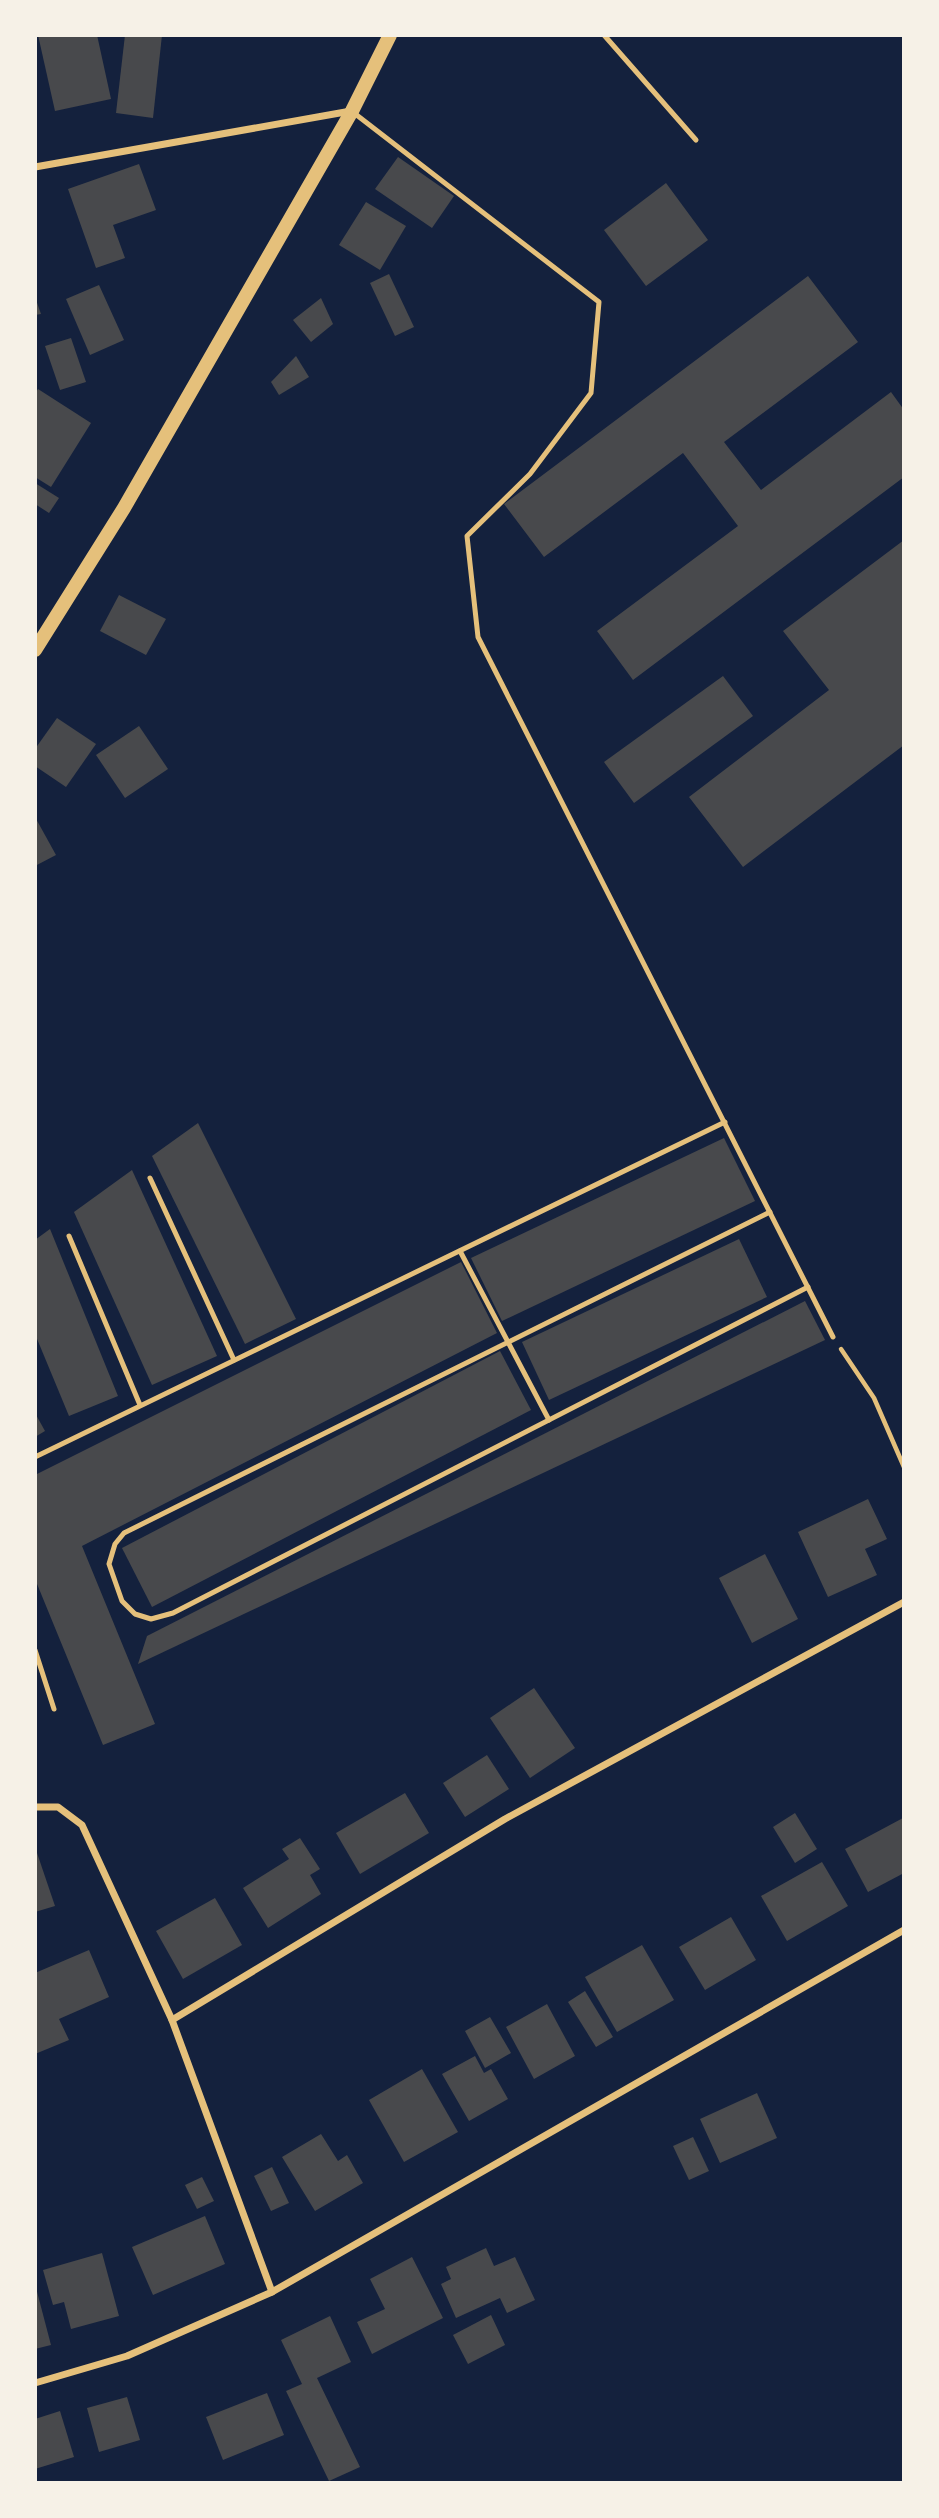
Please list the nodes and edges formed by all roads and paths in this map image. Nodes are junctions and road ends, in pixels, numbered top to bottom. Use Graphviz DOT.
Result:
graph roads {
  1 [pos="390,35"];
  2 [pos="604,35"];
  3 [pos="352,111"];
  4 [pos="696,140"];
  5 [pos="35,167"];
  6 [pos="35,650"];
  7 [pos="725,1122"];
  8 [pos="150,1178"];
  9 [pos="770,1212"];
  10 [pos="69,1236"];
  11 [pos="460,1251"];
  12 [pos="808,1287"];
  13 [pos="833,1337"];
  14 [pos="508,1342"];
  15 [pos="234,1360"];
  16 [pos="141,1405"];
  17 [pos="549,1420"];
  18 [pos="35,1457"];
  19 [pos="904,1467"];
  20 [pos="904,1602"];
  21 [pos="35,1650"];
  22 [pos="54,1709"];
  23 [pos="35,1807"];
  24 [pos="904,1930"];
  25 [pos="172,2020"];
  26 [pos="272,2292"];
  27 [pos="35,2384"];
  1 -- 3 [label="main road"];
  2 -- 4 [label="lane"];
  3 -- 5 [label="street"];
  3 -- 6 [label="main road"];
  3 -- 7 [label="lane"];
  7 -- 9 [label="lane"];
  7 -- 11 [label="lane"];
  8 -- 15 [label="lane"];
  9 -- 12 [label="lane"];
  9 -- 14 [label="lane"];
  10 -- 16 [label="lane"];
  11 -- 14 [label="lane"];
  11 -- 15 [label="lane"];
  12 -- 13 [label="lane"];
  12 -- 17 [label="lane"];
  13 -- 19 [label="path"];
  14 -- 17 [label="lane"];
  14 -- 17 [label="lane"];
  15 -- 16 [label="lane"];
  16 -- 18 [label="lane"];
  20 -- 25 [label="street"];
  21 -- 22 [label="lane"];
  23 -- 25 [label="street"];
  24 -- 26 [label="street"];
  25 -- 26 [label="street"];
  26 -- 27 [label="street"];
}
